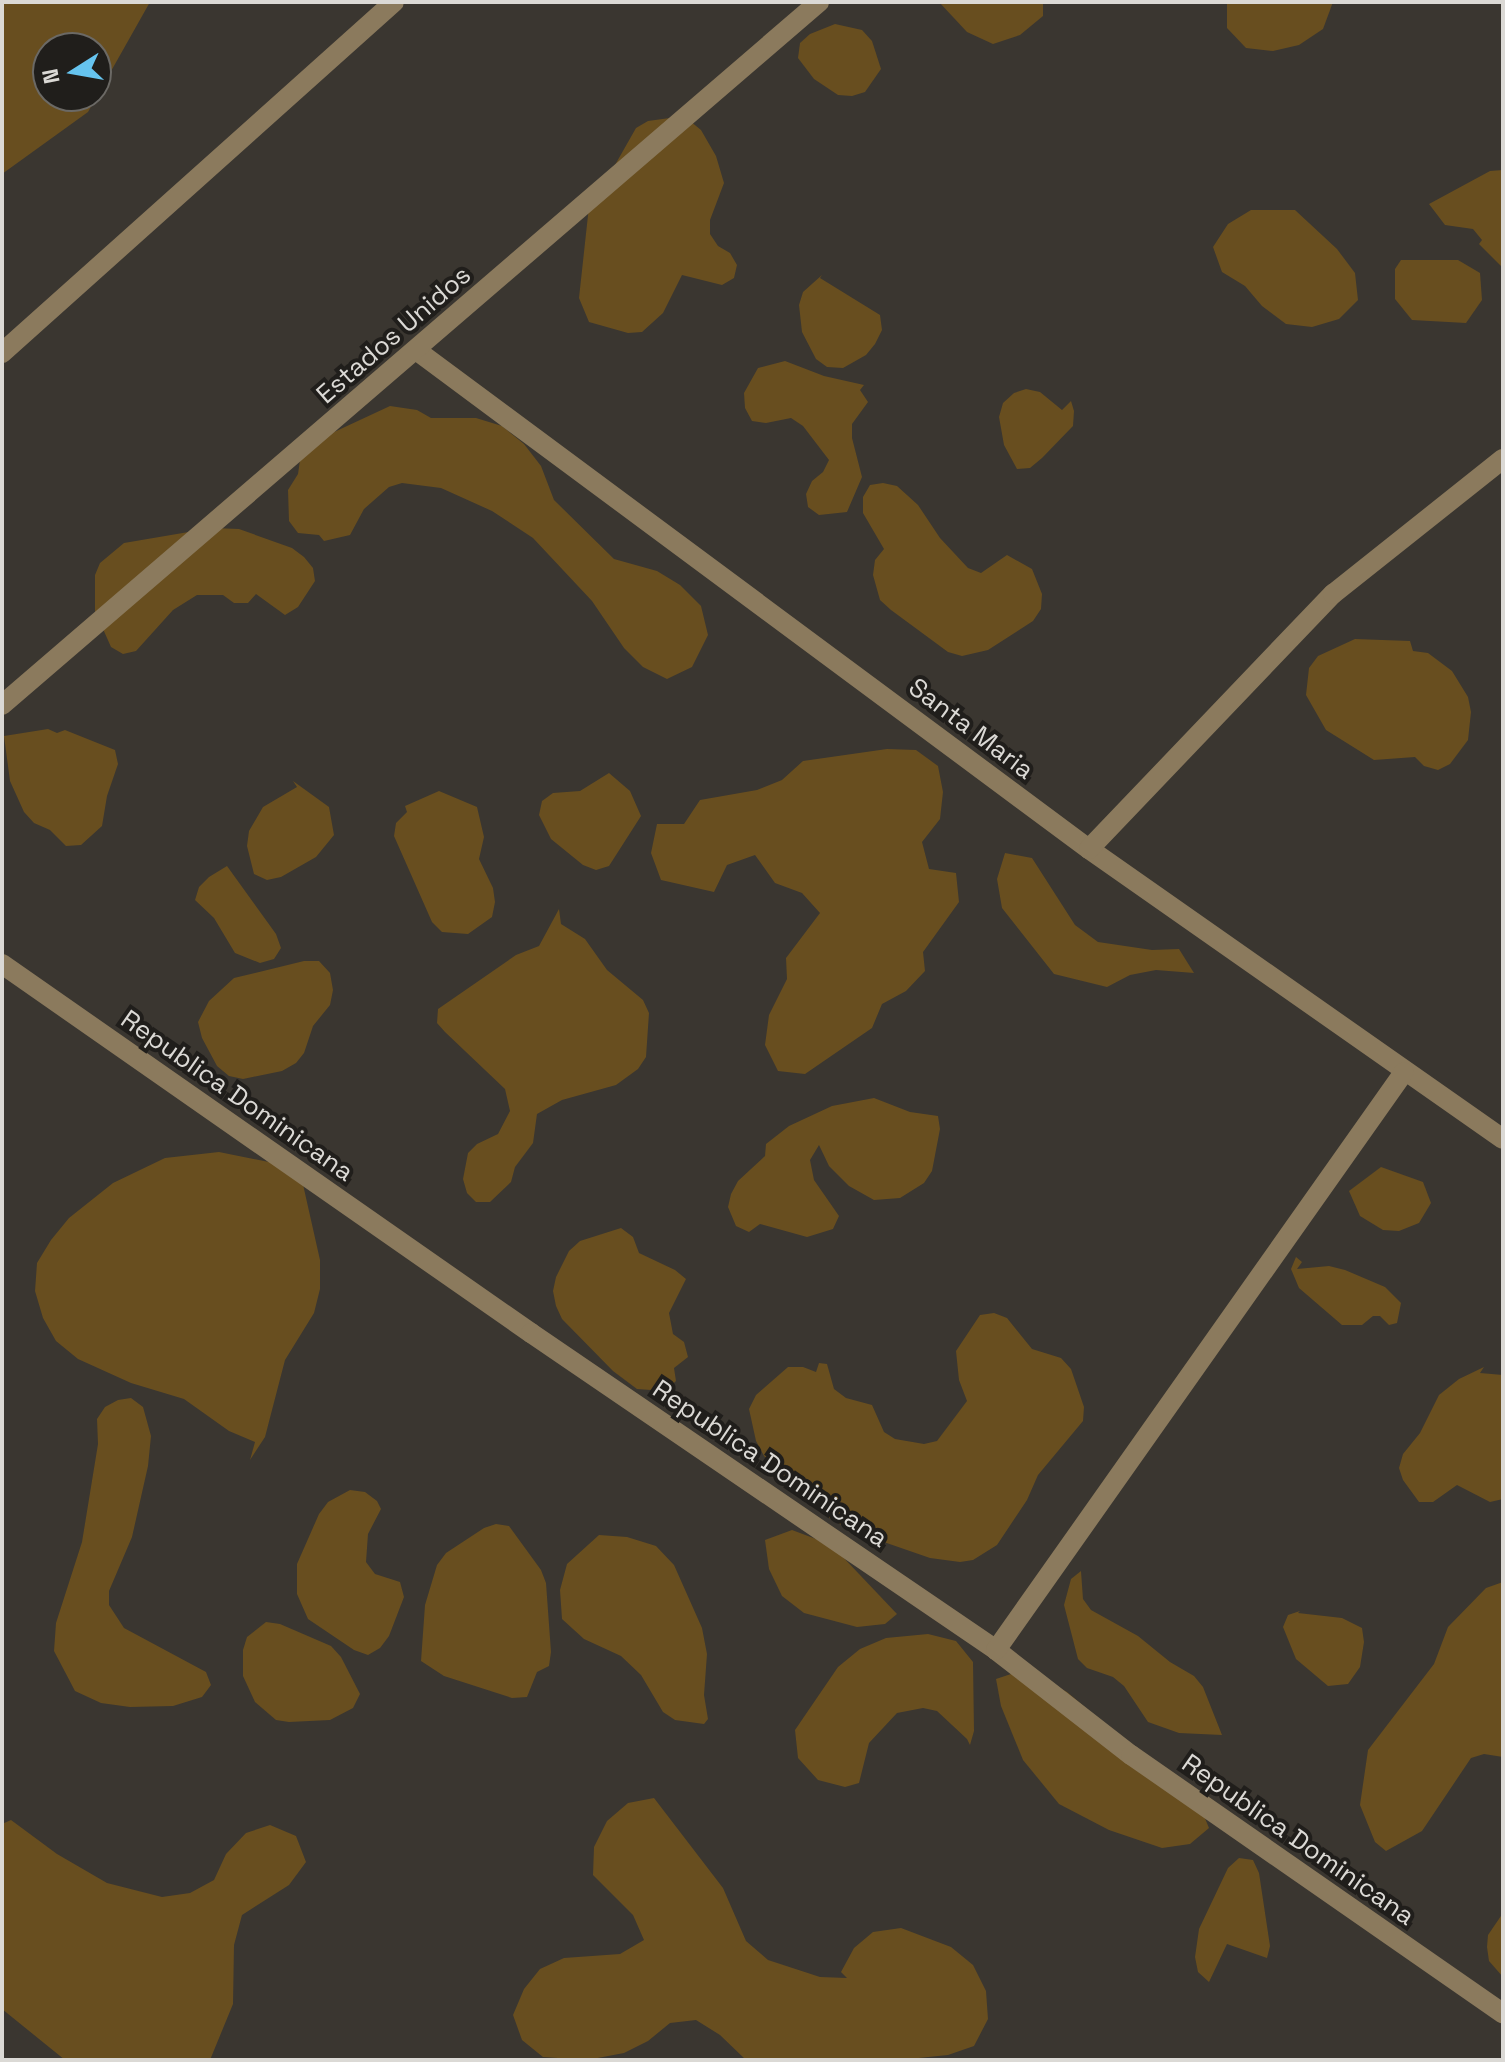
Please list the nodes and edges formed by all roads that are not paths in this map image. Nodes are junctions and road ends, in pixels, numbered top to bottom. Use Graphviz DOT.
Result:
graph roads {
  1 [pos="394,2"];
  2 [pos="819,2"];
  3 [pos="416,350"];
  4 [pos="2,353"];
  5 [pos="1503,459"];
  6 [pos="2,705"];
  7 [pos="1089,849"];
  8 [pos="2,964"];
  9 [pos="1404,1072"];
  10 [pos="1503,1139"];
  11 [pos="996,1650"];
  12 [pos="1503,2014"];
  1 -- 4 [label="street"];
  2 -- 3 [label="street, Estados Unidos"];
  3 -- 6 [label="street, Estados Unidos"];
  3 -- 7 [label="street, Santa Maria"];
  5 -- 7 [label="street"];
  7 -- 9 [label="street, Santa Maria"];
  8 -- 11 [label="street, Republica Dominicana"];
  9 -- 10 [label="street, Santa Maria"];
  9 -- 11 [label="street"];
  11 -- 12 [label="street, Republica Dominicana"];
}
